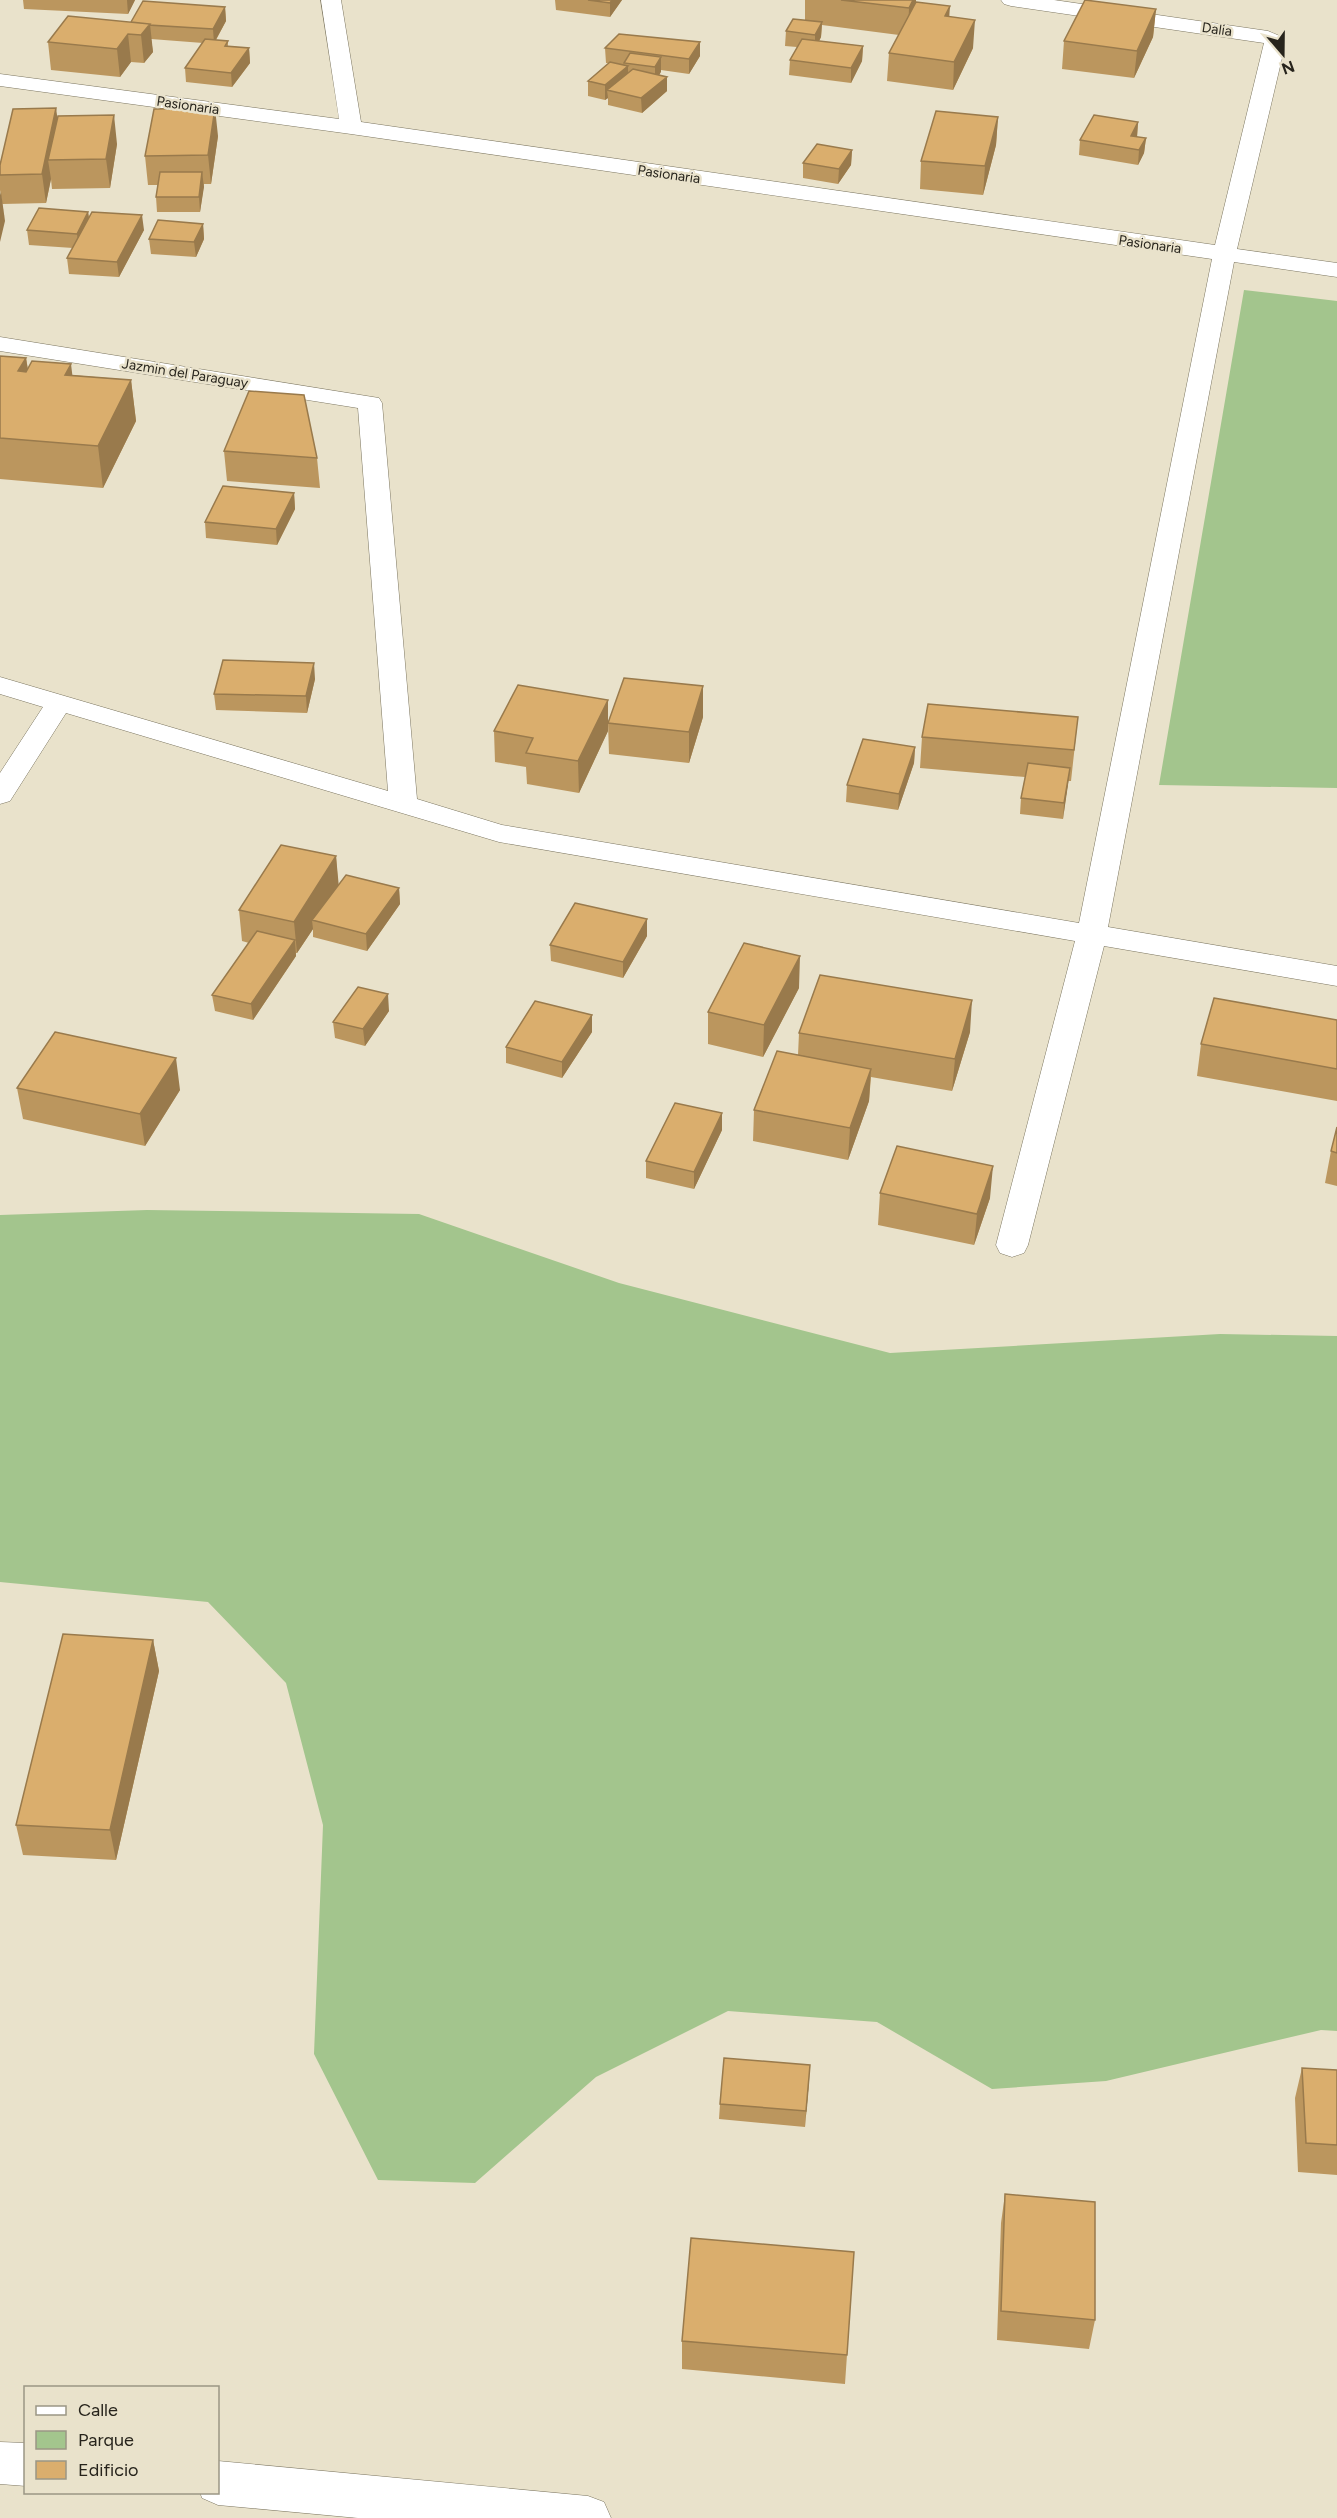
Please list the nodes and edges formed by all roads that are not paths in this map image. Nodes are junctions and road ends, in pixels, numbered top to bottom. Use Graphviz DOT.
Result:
graph roads {
  1 [pos="331,0"];
  2 [pos="1011,0"];
  3 [pos="0,80"];
  4 [pos="351,127"];
  5 [pos="1224,255"];
  6 [pos="1337,270"];
  7 [pos="0,344"];
  8 [pos="0,685"];
  9 [pos="60,702"];
  10 [pos="0,795"];
  11 [pos="403,804"];
  12 [pos="1092,934"];
  13 [pos="1337,976"];
  14 [pos="1012,1245"];
  15 [pos="0,2463"];
  16 [pos="24,2465"];
  17 [pos="219,2483"];
  18 [pos="588,2518"];
  1 -- 4 [label="street"];
  2 -- 5 [label="street, Dalia"];
  3 -- 4 [label="street, Pasionaria"];
  4 -- 5 [label="street, Pasionaria"];
  5 -- 6 [label="street, Pasionaria"];
  5 -- 12 [label="street"];
  7 -- 11 [label="street, Jazmin del Paraguay"];
  8 -- 9 [label="street"];
  9 -- 10 [label="street"];
  9 -- 11 [label="street"];
  11 -- 12 [label="street"];
  12 -- 13 [label="street"];
  12 -- 14 [label="street"];
  15 -- 16 [label="street"];
  17 -- 18 [label="street"];
}
